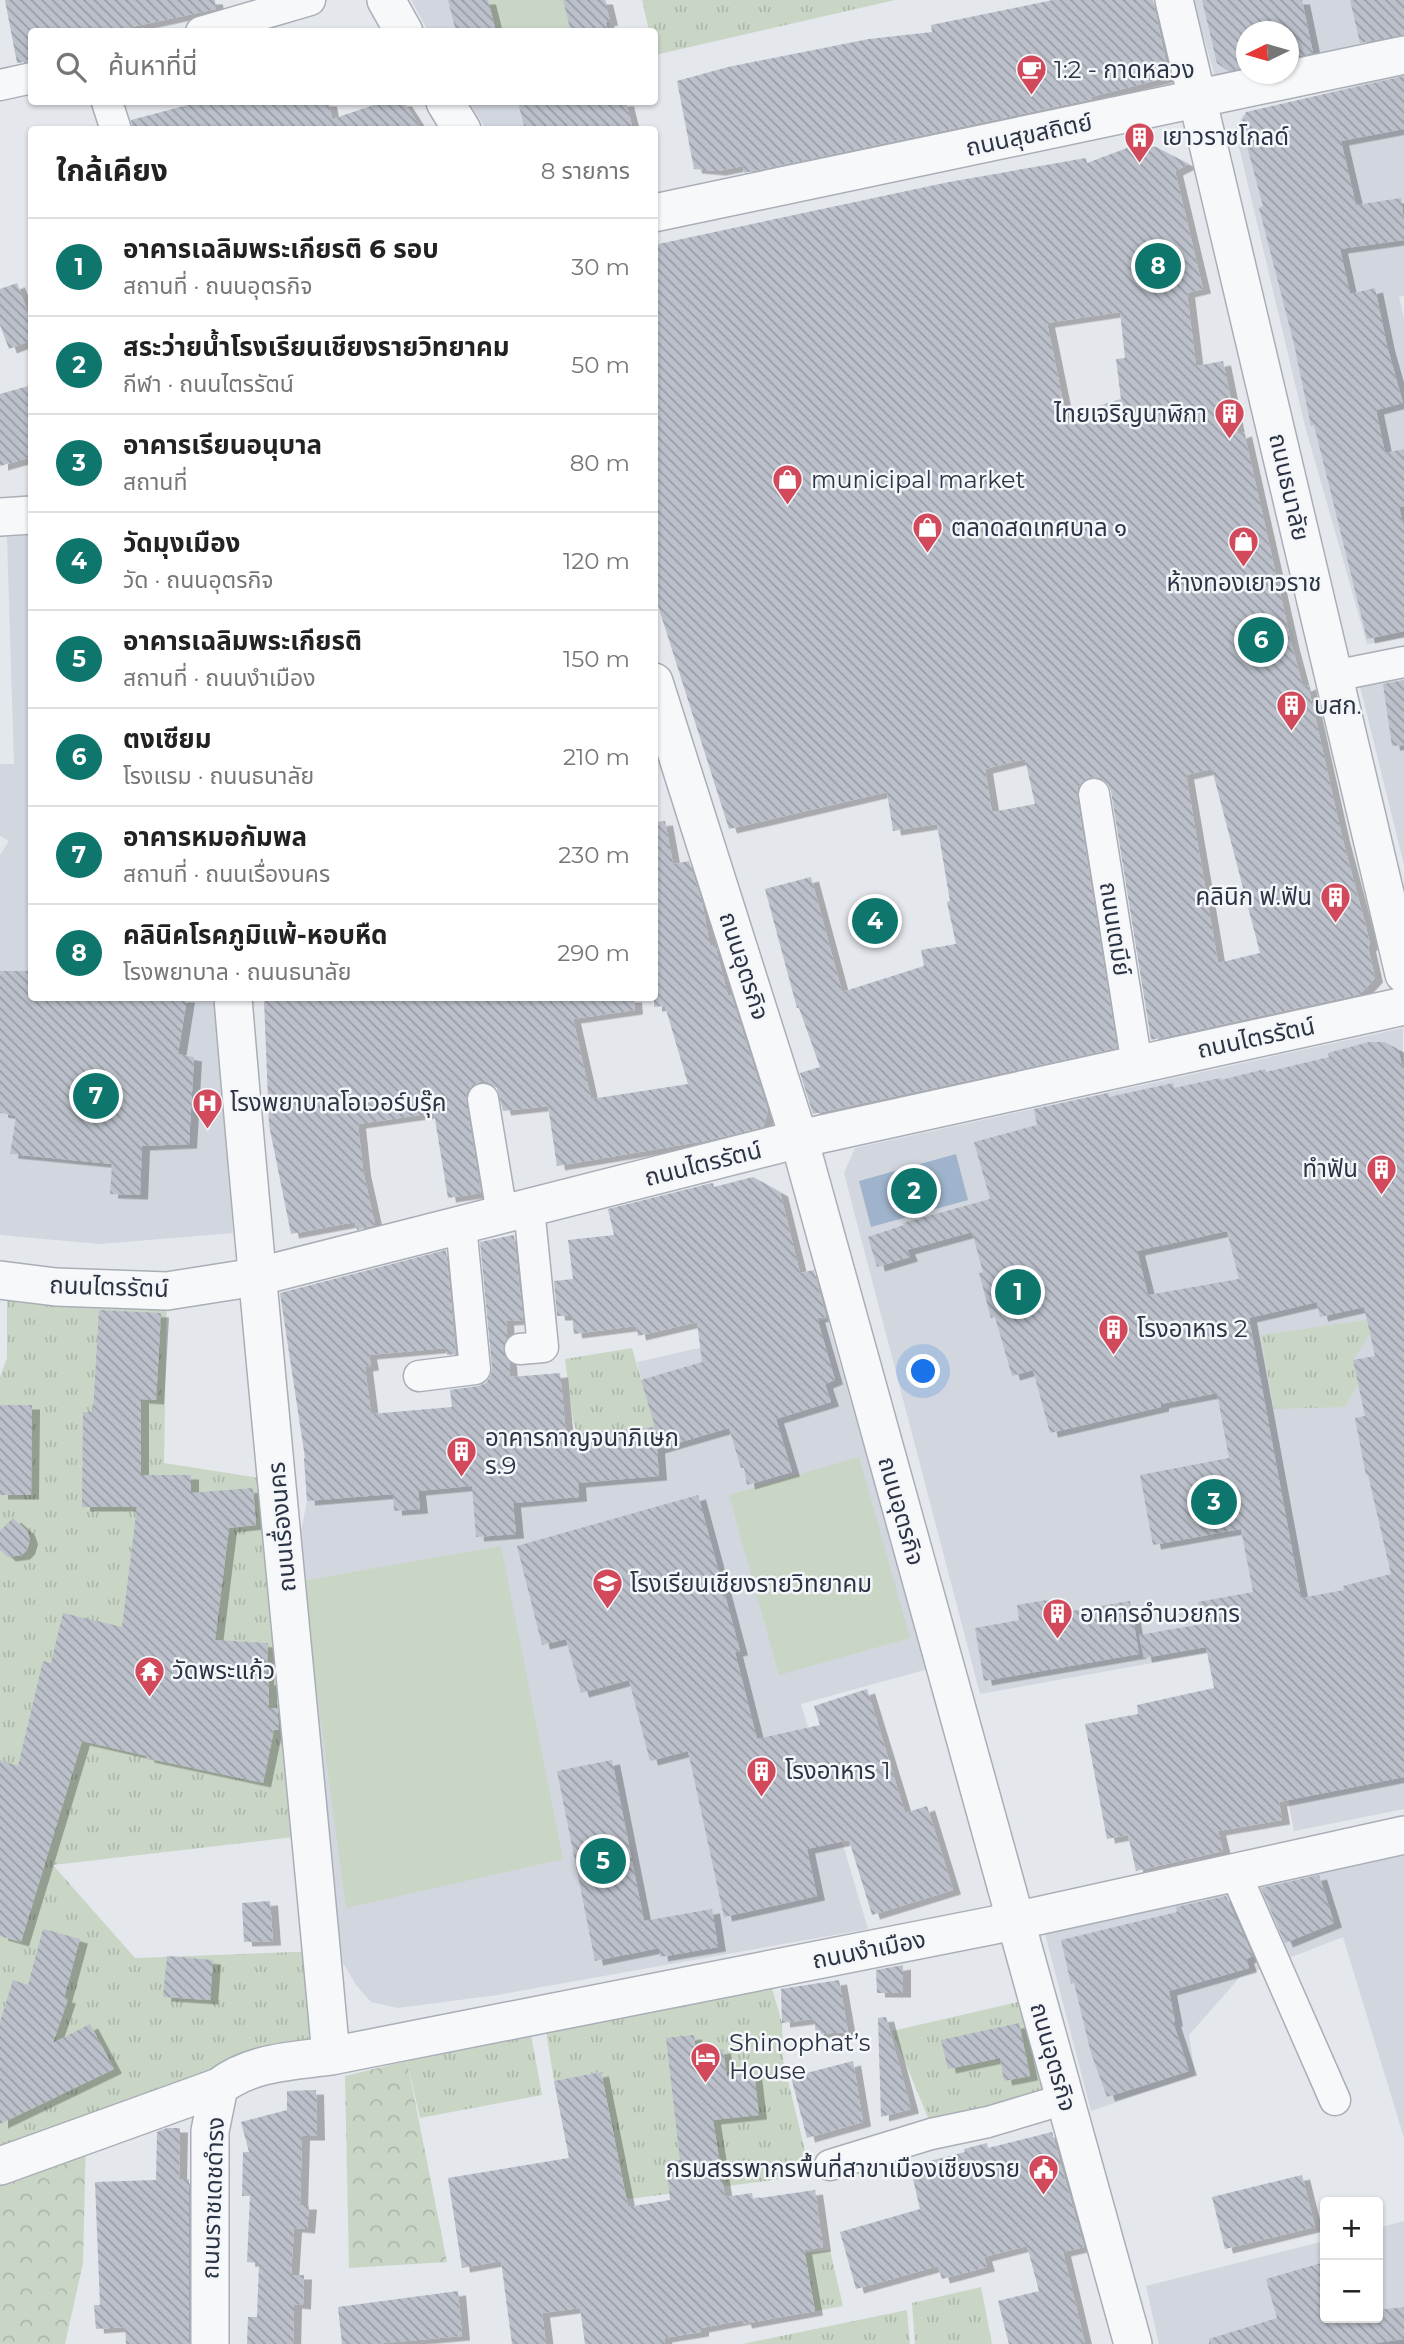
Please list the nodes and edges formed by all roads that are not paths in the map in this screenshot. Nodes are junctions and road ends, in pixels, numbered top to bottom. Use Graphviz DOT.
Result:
graph roads {
  1 [pos="310,0"];
  2 [pos="386,0"];
  3 [pos="1174,0"];
  4 [pos="215,28"];
  5 [pos="402,28"];
  6 [pos="1404,55"];
  7 [pos="28,79"];
  8 [pos="0,85"];
  9 [pos="1197,100"];
  10 [pos="108,105"];
  11 [pos="448,105"];
  12 [pos="115,126"];
  13 [pos="460,126"];
  14 [pos="661,213"];
  15 [pos="28,515"];
  16 [pos="0,517"];
  17 [pos="1404,663"];
  18 [pos="1334,677"];
  19 [pos="658,695"];
  20 [pos="1094,794"];
  21 [pos="1404,974"];
  22 [pos="233,1001"];
  23 [pos="1404,1006"];
  24 [pos="1138,1065"];
  25 [pos="483,1099"];
  26 [pos="799,1139"];
  27 [pos="515,1211"];
  28 [pos="461,1225"];
  29 [pos="256,1277"];
  30 [pos="0,1280"];
  31 [pos="520,1349"];
  32 [pos="419,1376"];
  33 [pos="1404,1835"];
  34 [pos="1235,1872"];
  35 [pos="1015,1921"];
  36 [pos="331,2056"];
  37 [pos="219,2087"];
  38 [pos="1065,2099"];
  39 [pos="1335,2100"];
  40 [pos="830,2165"];
  41 [pos="0,2166"];
  42 [pos="210,2344"];
  43 [pos="1133,2344"];
  1 -- 4 [label="street"];
  2 -- 5 [label="street"];
  3 -- 9 [label="street, ถนนธนาลัย"];
  6 -- 9 [label="street, ถนนสุขสถิตย์"];
  7 -- 8 [label="street"];
  9 -- 14 [label="street, ถนนสุขสถิตย์"];
  9 -- 18 [label="street, ถนนธนาลัย"];
  10 -- 12 [label="street"];
  11 -- 13 [label="street"];
  15 -- 16 [label="street"];
  17 -- 18 [label="street"];
  18 -- 21 [label="street, ถนนธนาลัย"];
  19 -- 26 [label="street, ถนนอุตรกิจ"];
  20 -- 24 [label="street, ถนนเตมีย์"];
  22 -- 29 [label="street, ถนนเรื่องนคร"];
  23 -- 24 [label="street, ถนนไตรรัตน์"];
  24 -- 26 [label="street, ถนนไตรรัตน์"];
  25 -- 27 [label="street"];
  26 -- 27 [label="street, ถนนไตรรัตน์"];
  26 -- 35 [label="street, ถนนอุตรกิจ"];
  27 -- 28 [label="street, ถนนไตรรัตน์"];
  27 -- 31 [label="street"];
  28 -- 29 [label="street, ถนนไตรรัตน์"];
  28 -- 32 [label="street"];
  29 -- 30 [label="street, ถนนไตรรัตน์"];
  29 -- 36 [label="street, ถนนเรื่องนคร"];
  33 -- 34 [label="street, ถนนงำเมือง"];
  34 -- 35 [label="street, ถนนงำเมือง"];
  34 -- 39 [label="street"];
  35 -- 36 [label="street, ถนนงำเมือง"];
  35 -- 38 [label="street, ถนนอุตรกิจ"];
  36 -- 37 [label="street, ถนนราชเดชดำรง"];
  37 -- 41 [label="street"];
  37 -- 42 [label="street, ถนนราชเดชดำรง"];
  38 -- 40 [label="street"];
  38 -- 43 [label="street, ถนนอุตรกิจ"];
}
